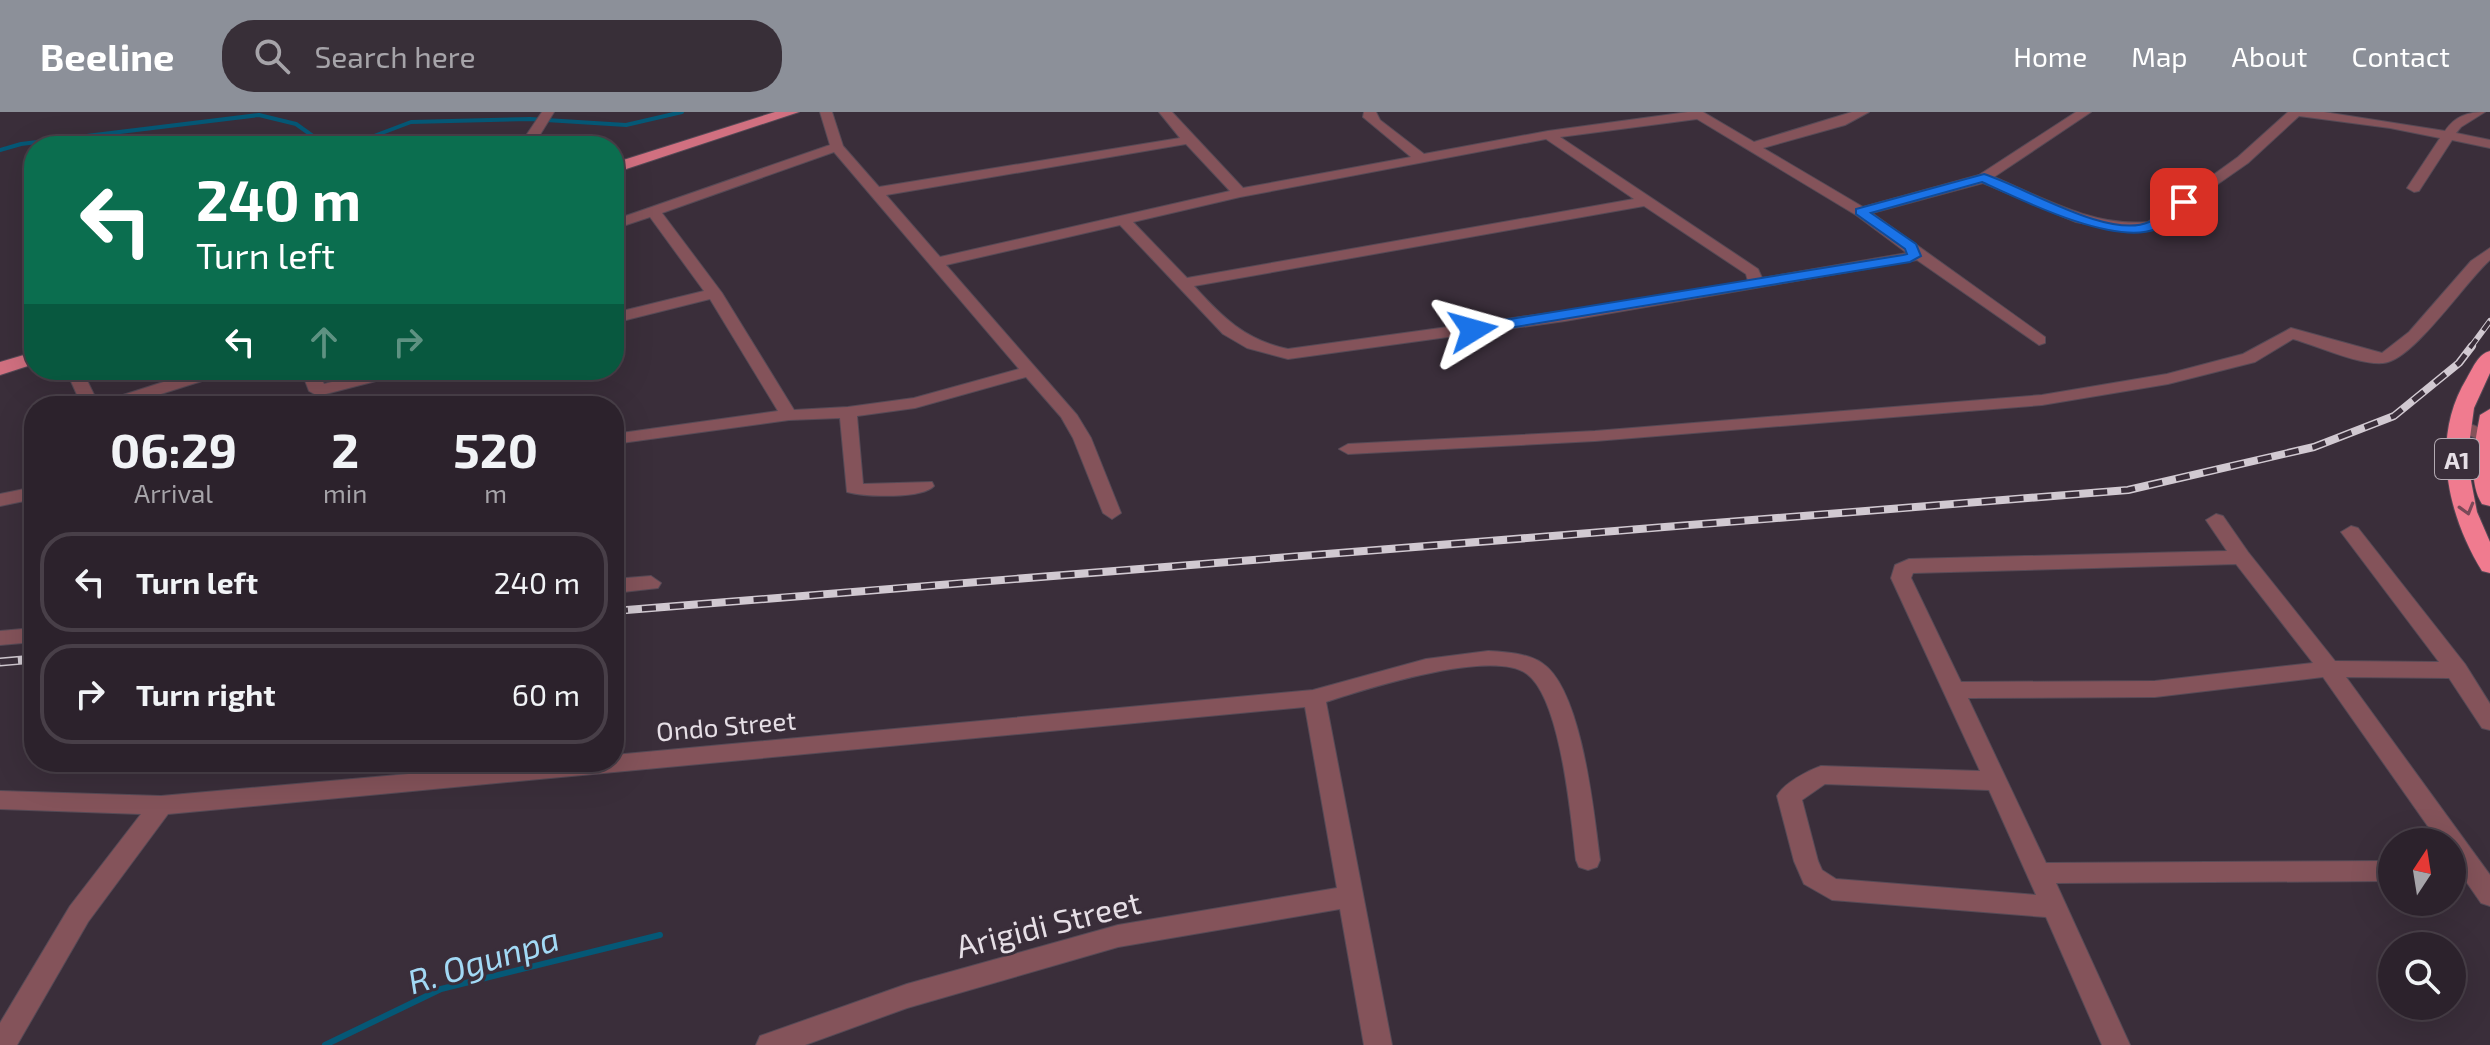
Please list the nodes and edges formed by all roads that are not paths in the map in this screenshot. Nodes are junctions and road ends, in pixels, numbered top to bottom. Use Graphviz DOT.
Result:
graph roads {
  1 [pos="762,112"];
  2 [pos="791,112"];
  3 [pos="826,112"];
  4 [pos="1165,112"];
  5 [pos="1370,112"];
  6 [pos="1863,112"];
  7 [pos="2054,112"];
  8 [pos="2295,112"];
  9 [pos="2479,112"];
  10 [pos="1696,113"];
  11 [pos="2080,116"];
  12 [pos="545,117"];
  13 [pos="1548,135"];
  14 [pos="533,136"];
  15 [pos="2448,136"];
  16 [pos="1189,140"];
  17 [pos="2490,144"];
  18 [pos="837,147"];
  19 [pos="1752,147"];
  20 [pos="624,156"];
  21 [pos="1422,159"];
  22 [pos="624,165"];
  23 [pos="1984,178"];
  24 [pos="2414,188"];
  25 [pos="877,192"];
  26 [pos="1240,193"];
  27 [pos="1646,201"];
  28 [pos="653,211"];
  29 [pos="1861,212"];
  30 [pos="1122,219"];
  31 [pos="624,221"];
  32 [pos="1915,252"];
  33 [pos="2490,252"];
  34 [pos="938,262"];
  35 [pos="1183,283"];
  36 [pos="1756,284"];
  37 [pos="714,293"];
  38 [pos="624,316"];
  39 [pos="2039,340"];
  40 [pos="24,350"];
  41 [pos="2490,357"];
  42 [pos="0,358"];
  43 [pos="24,361"];
  44 [pos="0,369"];
  45 [pos="1030,371"];
  46 [pos="187,380"];
  47 [pos="369,380"];
  48 [pos="136,396"];
  49 [pos="324,396"];
  50 [pos="848,412"];
  51 [pos="789,415"];
  52 [pos="2490,415"];
  53 [pos="2458,424"];
  54 [pos="624,438"];
  55 [pos="2489,438"];
  56 [pos="1348,449"];
  57 [pos="925,486"];
  58 [pos="24,495"];
  59 [pos="2490,499"];
  60 [pos="0,500"];
  61 [pos="1112,513"];
  62 [pos="2216,520"];
  63 [pos="2351,532"];
  64 [pos="2241,557"];
  65 [pos="2490,565"];
  66 [pos="651,583"];
  67 [pos="624,585"];
  68 [pos="24,636"];
  69 [pos="0,638"];
  70 [pos="2329,669"];
  71 [pos="2457,670"];
  72 [pos="1954,690"];
  73 [pos="1314,698"];
  74 [pos="2490,722"];
  75 [pos="624,762"];
  76 [pos="517,772"];
  77 [pos="1994,781"];
  78 [pos="0,800"];
  79 [pos="161,805"];
  80 [pos="2434,828"];
  81 [pos="1588,860"];
  82 [pos="2378,871"];
  83 [pos="2041,873"];
  84 [pos="2466,875"];
  85 [pos="2490,895"];
  86 [pos="1351,896"];
  87 [pos="2056,907"];
  88 [pos="2,1045"];
  89 [pos="770,1045"];
  90 [pos="1378,1045"];
  91 [pos="2116,1045"];
  1 -- 20 [label="main road"];
  2 -- 22 [label="main road"];
  3 -- 18 [label="street"];
  4 -- 16 [label="street"];
  5 -- 21 [label="street"];
  6 -- 19 [label="street"];
  7 -- 11 [label="street"];
  8 -- 15 [label="street"];
  8 -- 23 [label="street"];
  9 -- 15 [label="street"];
  10 -- 13 [label="street"];
  10 -- 19 [label="street"];
  11 -- 23 [label="street"];
  12 -- 14 [label="street"];
  13 -- 21 [label="street"];
  13 -- 27 [label="street"];
  15 -- 17 [label="street"];
  15 -- 24 [label="street"];
  16 -- 25 [label="street"];
  16 -- 26 [label="street"];
  18 -- 25 [label="street"];
  18 -- 28 [label="street"];
  19 -- 29 [label="street"];
  21 -- 26 [label="street"];
  23 -- 29 [label="street"];
  25 -- 34 [label="street"];
  26 -- 30 [label="street"];
  27 -- 35 [label="street"];
  27 -- 36 [label="street"];
  28 -- 31 [label="street"];
  28 -- 37 [label="street"];
  29 -- 32 [label="street"];
  30 -- 34 [label="street"];
  30 -- 35 [label="street"];
  32 -- 36 [label="street"];
  32 -- 39 [label="street"];
  33 -- 56 [label="street"];
  34 -- 45 [label="street"];
  35 -- 36 [label="street"];
  37 -- 38 [label="street"];
  37 -- 51 [label="street"];
  40 -- 42 [label="main road"];
  41 -- 53 [label="highway, A1"];
  43 -- 44 [label="main road"];
  45 -- 50 [label="street"];
  45 -- 61 [label="street"];
  46 -- 48 [label="street"];
  47 -- 49 [label="street"];
  50 -- 51 [label="street"];
  50 -- 57 [label="street"];
  51 -- 54 [label="street"];
  52 -- 55 [label="highway, A1"];
  53 -- 55 [label="street"];
  53 -- 65 [label="highway, A1, one-way"];
  55 -- 59 [label="highway, A1"];
  58 -- 60 [label="street"];
  62 -- 64 [label="street"];
  63 -- 71 [label="street"];
  64 -- 70 [label="street"];
  64 -- 72 [label="street"];
  66 -- 67 [label="street"];
  68 -- 69 [label="street"];
  70 -- 71 [label="street"];
  70 -- 72 [label="street"];
  70 -- 80 [label="street"];
  71 -- 74 [label="street"];
  72 -- 77 [label="street"];
  73 -- 75 [label="street, Ondo Street"];
  73 -- 81 [label="street, Ondo Street"];
  73 -- 86 [label="street"];
  76 -- 79 [label="street, Ondo Street"];
  77 -- 83 [label="street"];
  77 -- 87 [label="street"];
  78 -- 79 [label="street, Ondo Street"];
  79 -- 88 [label="street"];
  82 -- 83 [label="street"];
  83 -- 87 [label="street"];
  84 -- 85 [label="street"];
  86 -- 89 [label="street, Arigidi Street"];
  86 -- 90 [label="street"];
  87 -- 91 [label="street"];
}
